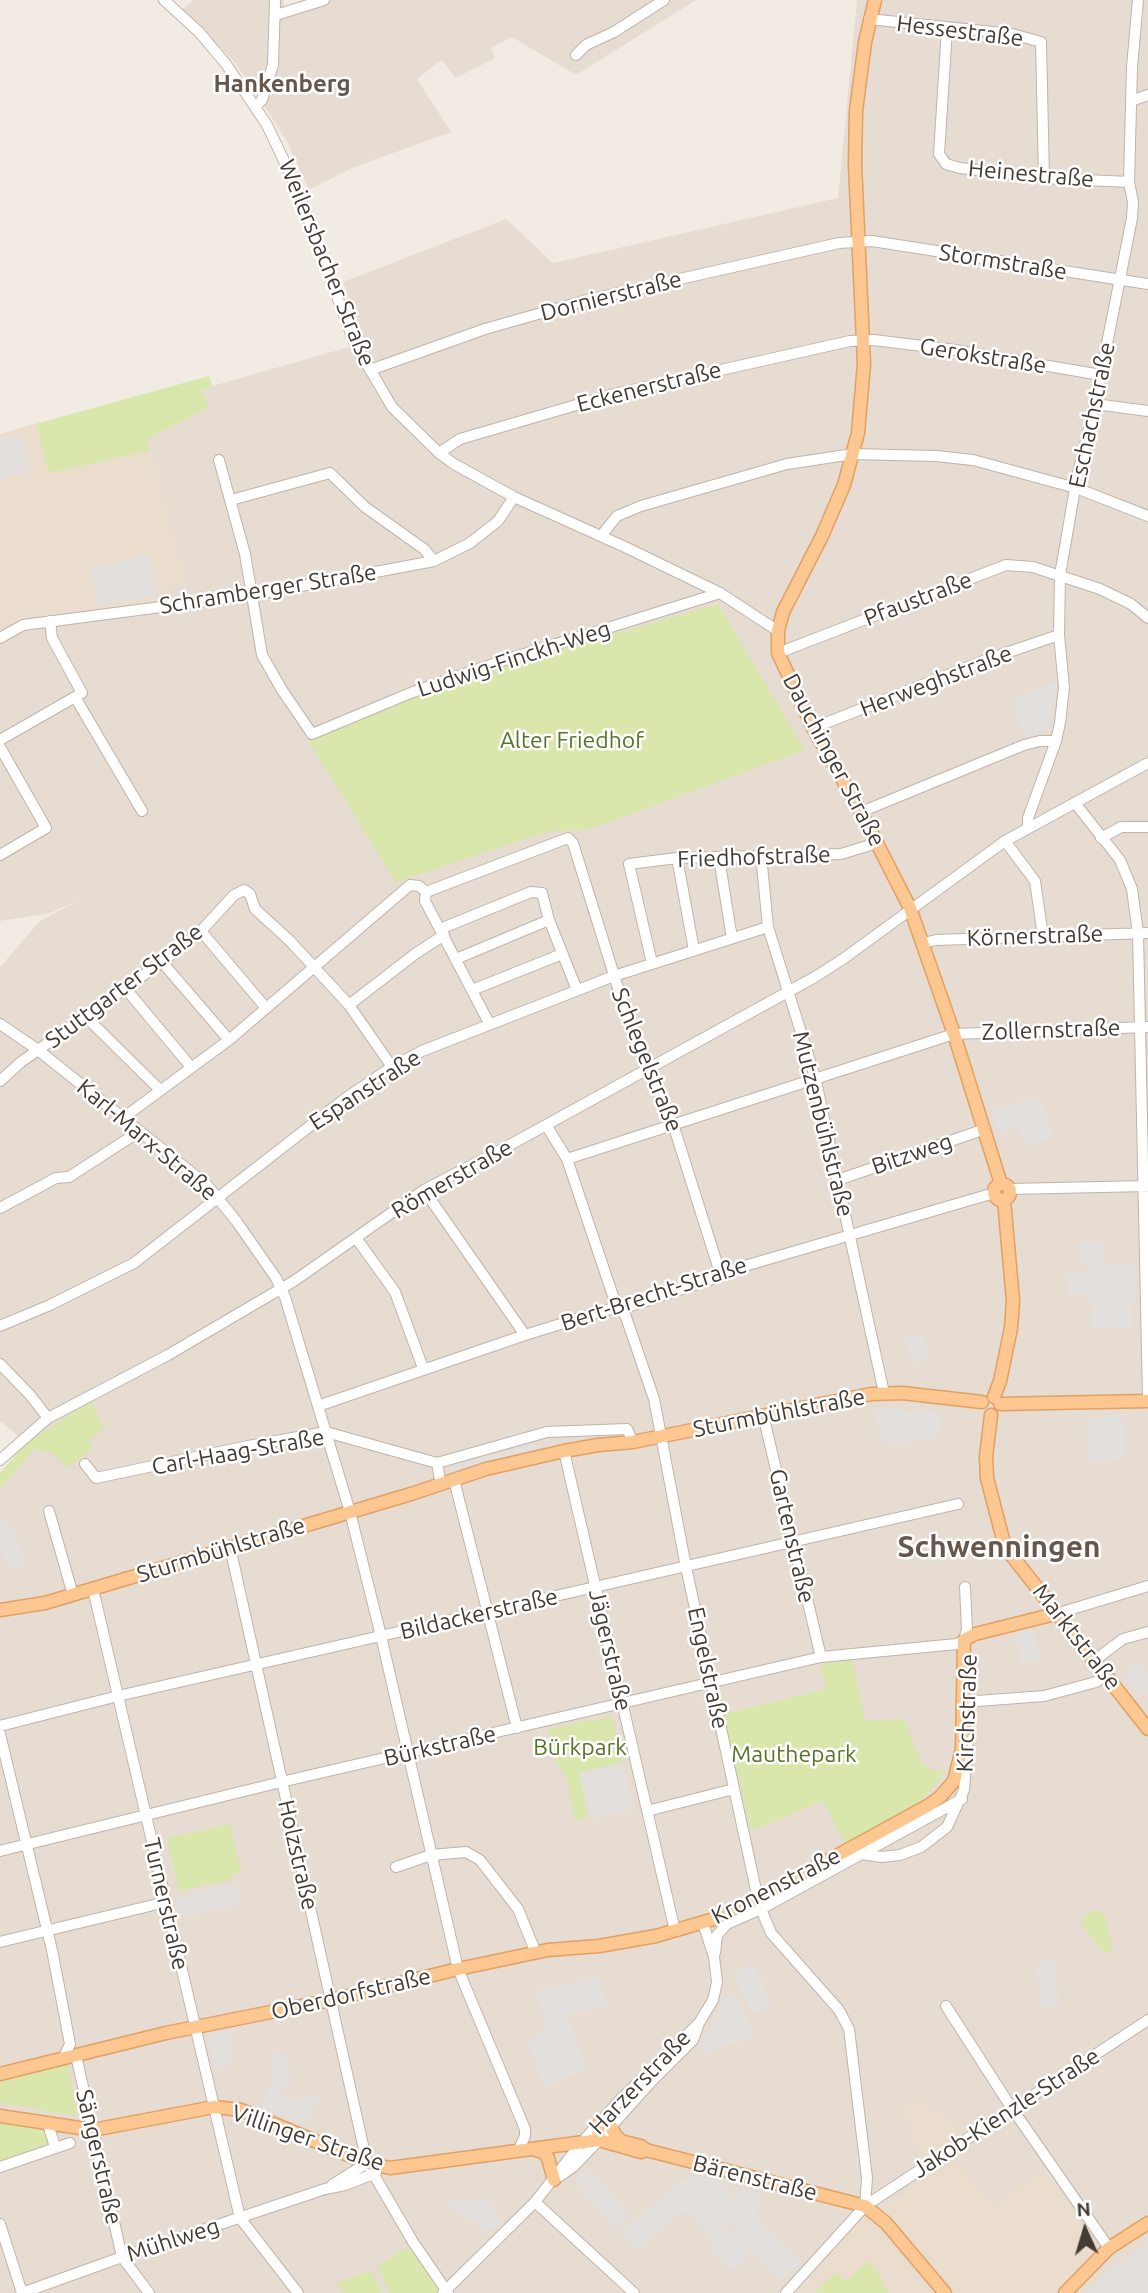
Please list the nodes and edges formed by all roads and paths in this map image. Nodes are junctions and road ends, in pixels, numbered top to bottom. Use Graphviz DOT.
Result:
graph roads {
  1 [pos="164,0"];
  2 [pos="275,0"];
  3 [pos="324,0"];
  4 [pos="664,0"];
  5 [pos="875,0"];
  6 [pos="1138,0"];
  7 [pos="276,15"];
  8 [pos="870,19"];
  9 [pos="947,29"];
  10 [pos="576,55"];
  11 [pos="1148,95"];
  12 [pos="1131,101"];
  13 [pos="256,106"];
  14 [pos="1044,178"];
  15 [pos="1129,182"];
  16 [pos="858,241"];
  17 [pos="1120,281"];
  18 [pos="1148,285"];
  19 [pos="864,340"];
  20 [pos="370,370"];
  21 [pos="1101,375"];
  22 [pos="1095,404"];
  23 [pos="1148,411"];
  24 [pos="439,453"];
  25 [pos="853,454"];
  26 [pos="219,460"];
  27 [pos="1076,488"];
  28 [pos="513,497"];
  29 [pos="231,500"];
  30 [pos="1148,516"];
  31 [pos="601,536"];
  32 [pos="434,561"];
  33 [pos="1060,575"];
  34 [pos="720,593"];
  35 [pos="253,595"];
  36 [pos="1148,618"];
  37 [pos="50,621"];
  38 [pos="778,631"];
  39 [pos="1059,635"];
  40 [pos="0,638"];
  41 [pos="778,653"];
  42 [pos="75,697"];
  43 [pos="813,729"];
  44 [pos="0,740"];
  45 [pos="1056,741"];
  46 [pos="0,747"];
  47 [pos="3,759"];
  48 [pos="1148,763"];
  49 [pos="1075,803"];
  50 [pos="142,811"];
  51 [pos="861,812"];
  52 [pos="1028,826"];
  53 [pos="1148,827"];
  54 [pos="1101,838"];
  55 [pos="1005,841"];
  56 [pos="877,843"];
  57 [pos="0,855"];
  58 [pos="761,855"];
  59 [pos="677,858"];
  60 [pos="719,858"];
  61 [pos="426,892"];
  62 [pos="911,908"];
  63 [pos="549,920"];
  64 [pos="768,927"];
  65 [pos="201,931"];
  66 [pos="442,932"];
  67 [pos="1143,933"];
  68 [pos="1043,936"];
  69 [pos="732,938"];
  70 [pos="923,943"];
  71 [pos="694,950"];
  72 [pos="562,954"];
  73 [pos="456,959"];
  74 [pos="162,962"];
  75 [pos="652,963"];
  76 [pos="313,968"];
  77 [pos="614,976"];
  78 [pos="125,988"];
  79 [pos="471,990"];
  80 [pos="577,990"];
  81 [pos="789,992"];
  82 [pos="349,1005"];
  83 [pos="266,1008"];
  84 [pos="85,1016"];
  85 [pos="489,1023"];
  86 [pos="0,1024"];
  87 [pos="1144,1028"];
  88 [pos="954,1034"];
  89 [pos="229,1040"];
  90 [pos="38,1050"];
  91 [pos="191,1067"];
  92 [pos="392,1067"];
  93 [pos="650,1068"];
  94 [pos="815,1077"];
  95 [pos="0,1081"];
  96 [pos="159,1089"];
  97 [pos="123,1118"];
  98 [pos="674,1124"];
  99 [pos="546,1125"];
  100 [pos="985,1129"];
  101 [pos="140,1131"];
  102 [pos="567,1158"];
  103 [pos="838,1180"];
  104 [pos="1145,1186"];
  105 [pos="424,1191"];
  106 [pos="1002,1192"];
  107 [pos="219,1198"];
  108 [pos="0,1208"];
  109 [pos="850,1233"];
  110 [pos="356,1238"];
  111 [pos="721,1276"];
  112 [pos="281,1288"];
  113 [pos="1147,1301"];
  114 [pos="618,1307"];
  115 [pos="0,1325"];
  116 [pos="525,1335"];
  117 [pos="0,1364"];
  118 [pos="423,1368"];
  119 [pos="884,1393"];
  120 [pos="1148,1400"];
  121 [pos="992,1401"];
  122 [pos="318,1406"];
  123 [pos="763,1415"];
  124 [pos="48,1418"];
  125 [pos="326,1432"];
  126 [pos="660,1436"];
  127 [pos="633,1442"];
  128 [pos="564,1451"];
  129 [pos="0,1460"];
  130 [pos="437,1463"];
  131 [pos="85,1464"];
  132 [pos="447,1483"];
  133 [pos="958,1504"];
  134 [pos="49,1511"];
  135 [pos="350,1512"];
  136 [pos="792,1542"];
  137 [pos="230,1547"];
  138 [pos="686,1567"];
  139 [pos="1148,1586"];
  140 [pos="596,1587"];
  141 [pos="965,1587"];
  142 [pos="93,1589"];
  143 [pos="73,1595"];
  144 [pos="0,1610"];
  145 [pos="488,1612"];
  146 [pos="1059,1613"];
  147 [pos="1148,1632"];
  148 [pos="381,1636"];
  149 [pos="967,1638"];
  150 [pos="821,1657"];
  151 [pos="1095,1660"];
  152 [pos="256,1664"];
  153 [pos="1106,1674"];
  154 [pos="711,1684"];
  155 [pos="118,1696"];
  156 [pos="967,1702"];
  157 [pos="622,1704"];
  158 [pos="0,1726"];
  159 [pos="516,1728"];
  160 [pos="1148,1729"];
  161 [pos="0,1734"];
  162 [pos="962,1749"];
  163 [pos="407,1753"];
  164 [pos="954,1781"];
  165 [pos="281,1782"];
  166 [pos="734,1789"];
  167 [pos="963,1795"];
  168 [pos="647,1811"];
  169 [pos="146,1816"];
  170 [pos="26,1844"];
  171 [pos="0,1851"];
  172 [pos="855,1852"];
  173 [pos="431,1854"];
  174 [pos="396,1867"];
  175 [pos="166,1902"];
  176 [pos="759,1904"];
  177 [pos="703,1923"];
  178 [pos="48,1931"];
  179 [pos="675,1931"];
  180 [pos="720,1931"];
  181 [pos="0,1942"];
  182 [pos="536,1952"];
  183 [pos="714,1957"];
  184 [pos="458,1969"];
  185 [pos="331,2000"];
  186 [pos="946,2006"];
  187 [pos="1148,2020"];
  188 [pos="195,2027"];
  189 [pos="70,2057"];
  190 [pos="0,2074"];
  191 [pos="215,2107"];
  192 [pos="1012,2109"];
  193 [pos="0,2116"];
  194 [pos="48,2124"];
  195 [pos="606,2124"];
  196 [pos="93,2130"];
  197 [pos="592,2142"];
  198 [pos="69,2143"];
  199 [pos="55,2147"];
  200 [pos="338,2150"];
  201 [pos="534,2150"];
  202 [pos="646,2150"];
  203 [pos="518,2151"];
  204 [pos="0,2167"];
  205 [pos="370,2169"];
  206 [pos="346,2176"];
  207 [pos="554,2180"];
  208 [pos="325,2189"];
  209 [pos="535,2202"];
  210 [pos="865,2206"];
  211 [pos="240,2218"];
  212 [pos="1148,2223"];
  213 [pos="0,2224"];
  214 [pos="1109,2248"];
  215 [pos="122,2257"];
  216 [pos="445,2292"];
  217 [pos="22,2293"];
  218 [pos="149,2293"];
  219 [pos="298,2293"];
  220 [pos="634,2293"];
  221 [pos="786,2293"];
  222 [pos="945,2293"];
  223 [pos="1065,2293"];
  1 -- 13 [label="street, Weilersbacher Straße"];
  2 -- 7 [label="street"];
  3 -- 7 [label="street"];
  4 -- 10 [label="street"];
  5 -- 8 [label="main road, Dauchinger Straße"];
  6 -- 12 [label="street, Eschachstraße"];
  7 -- 13 [label="street"];
  8 -- 9 [label="street, Hessestraße"];
  8 -- 16 [label="main road, Dauchinger Straße"];
  9 -- 14 [label="street, Hessestraße"];
  9 -- 14 [label="street, Heinestraße"];
  11 -- 12 [label="street"];
  12 -- 15 [label="street, Eschachstraße"];
  13 -- 20 [label="street, Weilersbacher Straße"];
  14 -- 15 [label="street, Heinestraße"];
  15 -- 17 [label="street, Eschachstraße"];
  16 -- 17 [label="street, Stormstraße"];
  16 -- 19 [label="main road, Dauchinger Straße"];
  16 -- 20 [label="street, Dornierstraße"];
  17 -- 18 [label="street, Stormstraße"];
  17 -- 21 [label="street, Eschachstraße"];
  19 -- 21 [label="street, Gerokstraße"];
  19 -- 24 [label="street, Eckenerstraße"];
  19 -- 25 [label="main road, Dauchinger Straße"];
  20 -- 24 [label="street, Weilersbacher Straße"];
  21 -- 22 [label="street, Eschachstraße"];
  22 -- 23 [label="street"];
  22 -- 27 [label="street, Eschachstraße"];
  24 -- 28 [label="street, Weilersbacher Straße"];
  25 -- 27 [label="street"];
  25 -- 31 [label="street"];
  25 -- 38 [label="main road, Dauchinger Straße"];
  26 -- 29 [label="street"];
  27 -- 30 [label="street"];
  27 -- 33 [label="street, Eschachstraße"];
  28 -- 31 [label="street, Weilersbacher Straße"];
  28 -- 32 [label="street, Schramberger Straße"];
  29 -- 32 [label="street"];
  29 -- 35 [label="street"];
  31 -- 34 [label="street, Weilersbacher Straße"];
  32 -- 35 [label="street, Schramberger Straße"];
  33 -- 36 [label="street, Pfaustraße"];
  33 -- 39 [label="street, Eschachstraße"];
  33 -- 41 [label="street, Pfaustraße"];
  34 -- 35 [label="street, Ludwig-Finckh-Weg"];
  34 -- 38 [label="street, Weilersbacher Straße"];
  35 -- 37 [label="street, Schramberger Straße"];
  37 -- 40 [label="street, Schramberger Straße"];
  37 -- 42 [label="street"];
  38 -- 41 [label="main road, Dauchinger Straße"];
  39 -- 43 [label="street, Herweghstraße"];
  39 -- 45 [label="street, Eschachstraße"];
  41 -- 43 [label="main road, Dauchinger Straße"];
  42 -- 44 [label="street"];
  42 -- 50 [label="street"];
  43 -- 51 [label="main road, Dauchinger Straße"];
  45 -- 51 [label="street"];
  45 -- 52 [label="street, Eschachstraße"];
  46 -- 47 [label="street"];
  47 -- 57 [label="street"];
  48 -- 49 [label="street, Römerstraße"];
  49 -- 52 [label="street, Römerstraße"];
  49 -- 54 [label="street"];
  51 -- 56 [label="main road, Dauchinger Straße"];
  52 -- 55 [label="street, Römerstraße"];
  53 -- 54 [label="street"];
  54 -- 67 [label="street"];
  55 -- 62 [label="street, Römerstraße"];
  55 -- 68 [label="street"];
  56 -- 58 [label="street, Friedhofstraße"];
  56 -- 62 [label="main road, Dauchinger Straße"];
  58 -- 60 [label="street, Friedhofstraße"];
  58 -- 64 [label="street, Mutzenbühlstraße"];
  59 -- 60 [label="street, Friedhofstraße"];
  59 -- 71 [label="street"];
  59 -- 75 [label="street, Friedhofstraße"];
  60 -- 69 [label="street"];
  61 -- 66 [label="street"];
  61 -- 76 [label="street"];
  61 -- 77 [label="street, Schlegelstraße"];
  62 -- 70 [label="main road, Dauchinger Straße"];
  62 -- 81 [label="street, Römerstraße"];
  63 -- 66 [label="street"];
  63 -- 72 [label="street"];
  63 -- 73 [label="street"];
  64 -- 69 [label="street, Espanstraße"];
  64 -- 81 [label="street, Mutzenbühlstraße"];
  65 -- 74 [label="street, Stuttgarter Straße"];
  65 -- 76 [label="street, Stuttgarter Straße"];
  65 -- 83 [label="street"];
  66 -- 73 [label="street"];
  66 -- 82 [label="street"];
  67 -- 68 [label="street, Körnerstraße"];
  67 -- 87 [label="street"];
  68 -- 70 [label="street, Körnerstraße"];
  69 -- 71 [label="street, Espanstraße"];
  70 -- 88 [label="main road, Dauchinger Straße"];
  71 -- 75 [label="street, Espanstraße"];
  72 -- 79 [label="street"];
  72 -- 80 [label="street"];
  73 -- 79 [label="street"];
  74 -- 78 [label="street, Stuttgarter Straße"];
  74 -- 89 [label="street"];
  75 -- 77 [label="street, Espanstraße"];
  76 -- 82 [label="street"];
  76 -- 83 [label="street"];
  77 -- 80 [label="street, Espanstraße"];
  77 -- 93 [label="street, Schlegelstraße"];
  78 -- 84 [label="street, Stuttgarter Straße"];
  78 -- 91 [label="street"];
  79 -- 85 [label="street"];
  80 -- 85 [label="street, Espanstraße"];
  81 -- 93 [label="street, Römerstraße"];
  81 -- 94 [label="street, Mutzenbühlstraße"];
  82 -- 92 [label="street"];
  83 -- 89 [label="street"];
  84 -- 90 [label="street, Stuttgarter Straße"];
  84 -- 96 [label="street"];
  85 -- 92 [label="street, Espanstraße"];
  86 -- 90 [label="street, Karl-Marx-Straße"];
  87 -- 88 [label="street, Zollernstraße"];
  87 -- 104 [label="street"];
  88 -- 94 [label="street, Zollernstraße"];
  88 -- 100 [label="main road, Dauchinger Straße"];
  89 -- 91 [label="street"];
  90 -- 95 [label="street, Stuttgarter Straße"];
  90 -- 97 [label="street, Karl-Marx-Straße"];
  91 -- 96 [label="street"];
  92 -- 107 [label="street, Espanstraße"];
  93 -- 98 [label="street, Schlegelstraße"];
  93 -- 99 [label="street, Römerstraße"];
  94 -- 98 [label="street, Zollernstraße"];
  94 -- 103 [label="street, Mutzenbühlstraße"];
  96 -- 97 [label="street"];
  97 -- 101 [label="street, Karl-Marx-Straße"];
  98 -- 102 [label="street, Zollernstraße"];
  98 -- 111 [label="street, Schlegelstraße"];
  99 -- 102 [label="street, Engelstraße"];
  99 -- 105 [label="street, Römerstraße"];
  100 -- 103 [label="street, Bitzweg"];
  100 -- 106 [label="main road, Dauchinger Straße"];
  101 -- 107 [label="street, Karl-Marx-Straße"];
  101 -- 108 [label="street"];
  102 -- 114 [label="street, Engelstraße"];
  103 -- 109 [label="street, Mutzenbühlstraße"];
  104 -- 106 [label="street, Bert-Brecht-Straße"];
  104 -- 113 [label="street"];
  105 -- 110 [label="street, Römerstraße"];
  105 -- 116 [label="street"];
  106 -- 109 [label="street, Bert-Brecht-Straße"];
  106 -- 121 [label="main road, Dauchinger Straße"];
  107 -- 112 [label="street, Karl-Marx-Straße"];
  107 -- 115 [label="street, Espanstraße"];
  109 -- 111 [label="street, Bert-Brecht-Straße"];
  109 -- 119 [label="street, Mutzenbühlstraße"];
  110 -- 112 [label="street, Römerstraße"];
  110 -- 118 [label="street"];
  111 -- 114 [label="street, Bert-Brecht-Straße"];
  112 -- 122 [label="street, Karl-Marx-Straße"];
  112 -- 124 [label="street, Römerstraße"];
  113 -- 120 [label="street"];
  114 -- 116 [label="street, Bert-Brecht-Straße"];
  114 -- 126 [label="street, Engelstraße"];
  116 -- 118 [label="street, Bert-Brecht-Straße"];
  117 -- 124 [label="street"];
  118 -- 122 [label="street, Bert-Brecht-Straße"];
  119 -- 121 [label="main road, Sturmbühlstraße"];
  119 -- 123 [label="main road, Sturmbühlstraße"];
  120 -- 121 [label="main road, Sturmbühlstraße"];
  121 -- 146 [label="main road, Marktstraße"];
  122 -- 125 [label="street, Karl-Marx-Straße"];
  123 -- 126 [label="main road, Sturmbühlstraße"];
  123 -- 136 [label="street, Gartenstraße"];
  124 -- 129 [label="street, Römerstraße"];
  125 -- 130 [label="street, Carl-Haag-Straße"];
  125 -- 131 [label="street, Carl-Haag-Straße"];
  125 -- 135 [label="street, Karl-Marx-Straße"];
  126 -- 127 [label="main road, Sturmbühlstraße"];
  126 -- 138 [label="street, Engelstraße"];
  127 -- 128 [label="main road, Sturmbühlstraße"];
  127 -- 130 [label="street"];
  128 -- 132 [label="main road, Sturmbühlstraße"];
  128 -- 140 [label="street, Jägerstraße"];
  130 -- 132 [label="street"];
  132 -- 135 [label="main road, Sturmbühlstraße"];
  132 -- 145 [label="street"];
  133 -- 136 [label="street, Bildackerstraße"];
  134 -- 143 [label="street"];
  135 -- 137 [label="main road, Sturmbühlstraße"];
  135 -- 148 [label="street, Karl-Marx-Straße"];
  136 -- 138 [label="street, Bildackerstraße"];
  136 -- 150 [label="street, Gartenstraße"];
  137 -- 142 [label="main road, Sturmbühlstraße"];
  137 -- 152 [label="street, Holzstraße"];
  138 -- 140 [label="street, Bildackerstraße"];
  138 -- 154 [label="street, Engelstraße"];
  139 -- 146 [label="street"];
  140 -- 145 [label="street, Bildackerstraße"];
  140 -- 157 [label="street, Jägerstraße"];
  141 -- 149 [label="street"];
  142 -- 143 [label="main road, Sturmbühlstraße"];
  142 -- 155 [label="street, Turnerstraße"];
  143 -- 144 [label="main road, Sturmbühlstraße"];
  145 -- 148 [label="street, Bildackerstraße"];
  145 -- 159 [label="street"];
  146 -- 149 [label="main road"];
  146 -- 151 [label="main road, Marktstraße"];
  147 -- 151 [label="street"];
  148 -- 152 [label="street, Bildackerstraße"];
  148 -- 163 [label="street, Karl-Marx-Straße"];
  149 -- 150 [label="street, Bürkstraße"];
  149 -- 156 [label="main road, Kirchstraße"];
  150 -- 154 [label="street, Bürkstraße"];
  151 -- 153 [label="main road, Marktstraße"];
  152 -- 155 [label="street, Bildackerstraße"];
  152 -- 165 [label="street, Holzstraße"];
  153 -- 156 [label="street"];
  153 -- 160 [label="main road, Marktstraße"];
  154 -- 157 [label="street, Bürkstraße"];
  154 -- 166 [label="street, Engelstraße"];
  155 -- 158 [label="street, Bildackerstraße"];
  155 -- 169 [label="street, Turnerstraße"];
  156 -- 162 [label="main road, Kirchstraße"];
  156 -- 167 [label="street, Kirchstraße"];
  157 -- 159 [label="street, Bürkstraße"];
  157 -- 168 [label="street, Jägerstraße"];
  159 -- 163 [label="street, Bürkstraße"];
  161 -- 170 [label="street, Sängerstraße"];
  162 -- 164 [label="main road, Kirchstraße"];
  162 -- 167 [label="street, Kirchstraße"];
  163 -- 165 [label="street, Bürkstraße"];
  163 -- 173 [label="street, Karl-Marx-Straße"];
  164 -- 172 [label="main road, Kronenstraße"];
  165 -- 169 [label="street, Bürkstraße"];
  165 -- 185 [label="street, Holzstraße"];
  166 -- 168 [label="street"];
  166 -- 176 [label="street, Engelstraße"];
  167 -- 172 [label="street, Kronenstraße"];
  167 -- 172 [label="street, Kronenstraße"];
  168 -- 179 [label="street, Jägerstraße"];
  169 -- 170 [label="street, Bürkstraße"];
  169 -- 175 [label="street, Turnerstraße"];
  170 -- 171 [label="street, Bürkstraße"];
  170 -- 178 [label="street, Sängerstraße"];
  172 -- 176 [label="main road, Kronenstraße"];
  173 -- 174 [label="street"];
  173 -- 182 [label="street"];
  173 -- 184 [label="street, Karl-Marx-Straße"];
  175 -- 178 [label="street"];
  175 -- 188 [label="street, Turnerstraße"];
  176 -- 177 [label="main road, Kronenstraße"];
  176 -- 180 [label="street, Kronenstraße"];
  176 -- 210 [label="street, Engelstraße"];
  177 -- 179 [label="main road, Oberdorfstraße"];
  177 -- 183 [label="street, Harzerstraße"];
  178 -- 181 [label="street"];
  178 -- 189 [label="street, Sängerstraße"];
  179 -- 182 [label="main road, Oberdorfstraße"];
  180 -- 183 [label="street, Harzerstraße"];
  182 -- 184 [label="main road, Oberdorfstraße"];
  183 -- 195 [label="street, Harzerstraße"];
  184 -- 185 [label="main road, Oberdorfstraße"];
  184 -- 203 [label="street, Karl-Marx-Straße"];
  185 -- 188 [label="main road, Oberdorfstraße"];
  185 -- 205 [label="street, Holzstraße"];
  186 -- 192 [label="street"];
  187 -- 192 [label="street, Jakob-Kienzle-Straße"];
  188 -- 189 [label="main road, Oberdorfstraße"];
  188 -- 191 [label="street, Turnerstraße"];
  189 -- 190 [label="main road, Oberdorfstraße"];
  189 -- 196 [label="street, Sängerstraße"];
  191 -- 196 [label="main road, Villinger Straße"];
  191 -- 200 [label="main road, Villinger Straße"];
  191 -- 211 [label="street, Turnerstraße"];
  192 -- 210 [label="street, Jakob-Kienzle-Straße"];
  192 -- 214 [label="street"];
  193 -- 194 [label="main road, Villinger Straße"];
  194 -- 196 [label="main road, Villinger Straße"];
  194 -- 199 [label="street"];
  195 -- 197 [label="main road"];
  195 -- 202 [label="main road, Bärenstraße"];
  196 -- 215 [label="street, Sängerstraße"];
  197 -- 201 [label="main road, Villinger Straße"];
  197 -- 202 [label="main road, Bärenstraße"];
  197 -- 207 [label="street"];
  198 -- 199 [label="street"];
  199 -- 204 [label="street"];
  200 -- 205 [label="main road, Villinger Straße"];
  200 -- 206 [label="street"];
  201 -- 203 [label="main road, Villinger Straße"];
  201 -- 207 [label="main road"];
  202 -- 210 [label="main road, Bärenstraße"];
  203 -- 205 [label="main road, Villinger Straße"];
  205 -- 206 [label="street, Mühlweg"];
  205 -- 208 [label="street, Mühlweg"];
  205 -- 216 [label="street, Holzstraße"];
  206 -- 208 [label="street, Mühlweg"];
  207 -- 209 [label="street"];
  208 -- 211 [label="street, Mühlweg"];
  209 -- 216 [label="street"];
  209 -- 220 [label="street"];
  210 -- 221 [label="street, Jakob-Kienzle-Straße"];
  210 -- 222 [label="main road"];
  211 -- 215 [label="street, Mühlweg"];
  211 -- 219 [label="street"];
  212 -- 214 [label="main road"];
  213 -- 217 [label="street"];
  214 -- 223 [label="main road"];
  215 -- 217 [label="street, Mühlweg"];
  215 -- 218 [label="street"];
}
